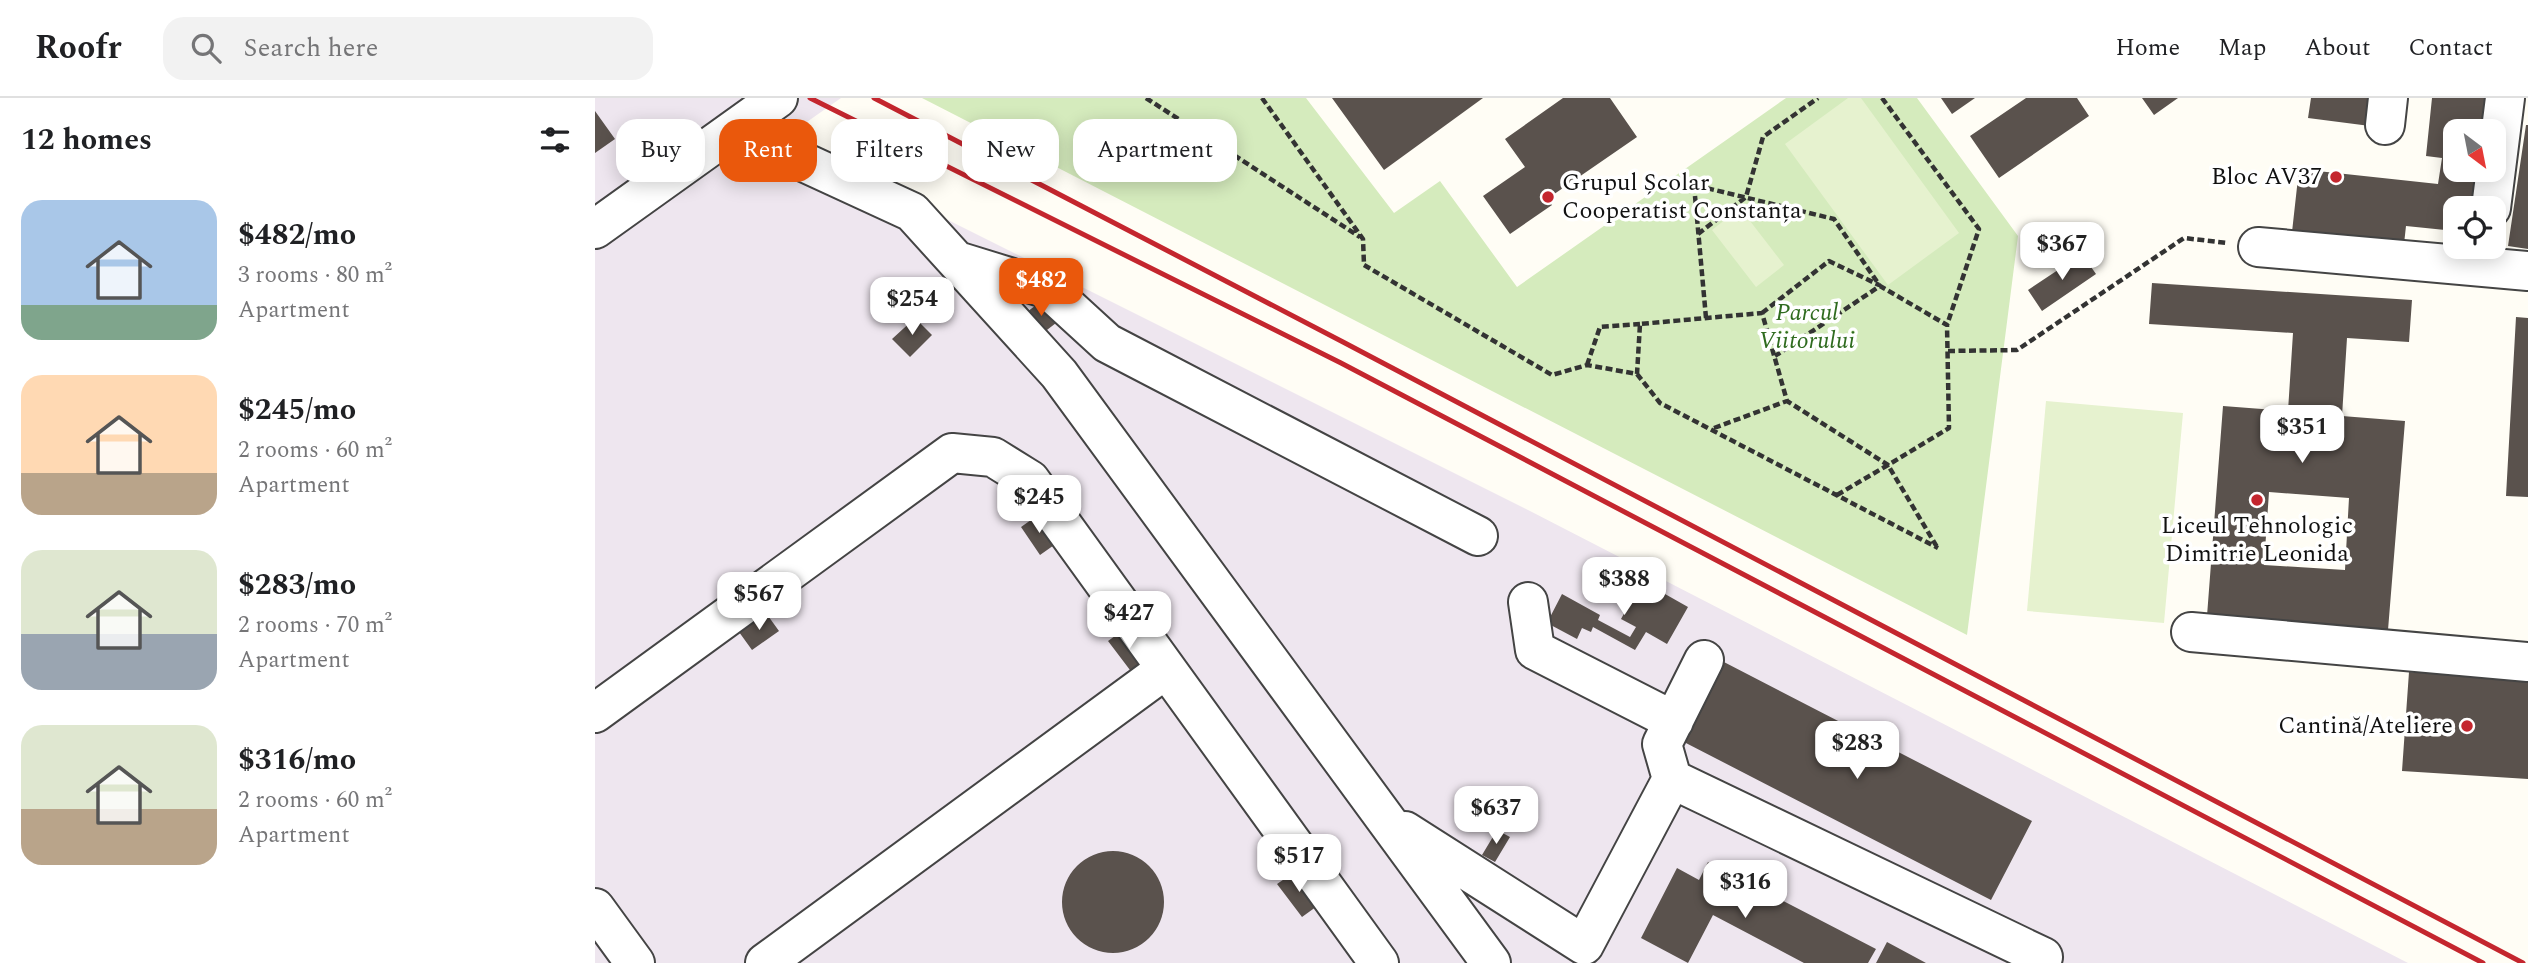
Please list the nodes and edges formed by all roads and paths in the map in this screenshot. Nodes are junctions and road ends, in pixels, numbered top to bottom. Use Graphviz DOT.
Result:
graph roads {
  1 [pos="778,98"];
  2 [pos="1146,98"];
  3 [pos="1262,98"];
  4 [pos="1818,98"];
  5 [pos="1882,98"];
  6 [pos="2505,98"];
  7 [pos="749,119"];
  8 [pos="719,141"];
  9 [pos="817,168"];
  10 [pos="2493,196"];
  11 [pos="1746,197"];
  12 [pos="595,229"];
  13 [pos="1698,233"];
  14 [pos="1363,239"];
  15 [pos="2258,247"];
  16 [pos="2443,255"];
  17 [pos="2491,259"];
  18 [pos="955,260"];
  19 [pos="2528,271"];
  20 [pos="1880,286"];
  21 [pos="1762,313"];
  22 [pos="1706,318"];
  23 [pos="1640,324"];
  24 [pos="1947,325"];
  25 [pos="1948,351"];
  26 [pos="1775,356"];
  27 [pos="1587,365"];
  28 [pos="1637,373"];
  29 [pos="1787,401"];
  30 [pos="1713,429"];
  31 [pos="1888,465"];
  32 [pos="1837,495"];
  33 [pos="1478,536"];
  34 [pos="1528,602"];
  35 [pos="2190,632"];
  36 [pos="1704,660"];
  37 [pos="2528,662"];
  38 [pos="1166,669"];
  39 [pos="595,713"];
  40 [pos="1674,721"];
  41 [pos="1672,779"];
  42 [pos="1388,821"];
  43 [pos="595,908"];
  44 [pos="1596,954"];
  45 [pos="635,963"];
  46 [pos="765,963"];
  47 [pos="1378,963"];
  48 [pos="1491,963"];
  49 [pos="2041,963"];
  1 -- 7 [label="street"];
  2 -- 14 [label="path"];
  3 -- 14 [label="path"];
  4 -- 11 [label="path"];
  5 -- 24 [label="path"];
  6 -- 10 [label="street"];
  8 -- 12 [label="street"];
  9 -- 18 [label="street"];
  11 -- 13 [label="path"];
  11 -- 13 [label="path"];
  11 -- 20 [label="path"];
  13 -- 22 [label="path"];
  14 -- 27 [label="path"];
  15 -- 16 [label="street"];
  15 -- 25 [label="path"];
  17 -- 19 [label="street"];
  18 -- 33 [label="street"];
  18 -- 42 [label="street"];
  20 -- 21 [label="path"];
  20 -- 24 [label="path"];
  20 -- 26 [label="path"];
  21 -- 22 [label="path"];
  21 -- 26 [label="path"];
  22 -- 23 [label="path"];
  23 -- 27 [label="path"];
  23 -- 28 [label="path"];
  24 -- 25 [label="path"];
  25 -- 31 [label="path"];
  26 -- 29 [label="path"];
  27 -- 28 [label="path"];
  28 -- 30 [label="path"];
  29 -- 30 [label="path"];
  29 -- 31 [label="path"];
  30 -- 32 [label="path"];
  31 -- 32 [label="path"];
  31 -- 32 [label="path"];
  34 -- 40 [label="street"];
  35 -- 37 [label="street"];
  36 -- 40 [label="street"];
  38 -- 39 [label="street"];
  38 -- 46 [label="street"];
  38 -- 47 [label="street"];
  40 -- 41 [label="street"];
  41 -- 44 [label="street"];
  41 -- 49 [label="street"];
  42 -- 44 [label="street"];
  42 -- 48 [label="street"];
  43 -- 45 [label="street"];
}
